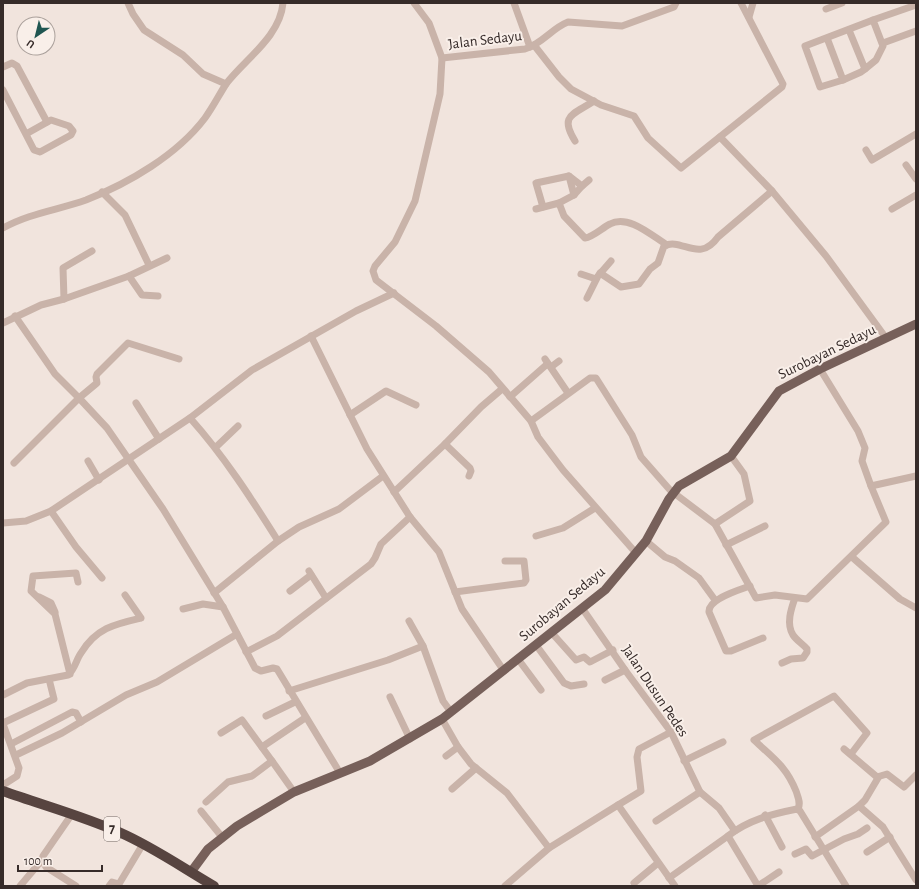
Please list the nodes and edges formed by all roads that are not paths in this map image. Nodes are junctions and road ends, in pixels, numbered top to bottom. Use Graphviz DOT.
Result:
graph roads {
  1 [pos="128,3"];
  2 [pos="283,3"];
  3 [pos="414,3"];
  4 [pos="514,3"];
  5 [pos="676,3"];
  6 [pos="741,3"];
  7 [pos="753,3"];
  8 [pos="842,3"];
  9 [pos="916,5"];
  10 [pos="826,9"];
  11 [pos="749,17"];
  12 [pos="873,20"];
  13 [pos="850,30"];
  14 [pos="916,31"];
  15 [pos="827,38"];
  16 [pos="882,43"];
  17 [pos="532,46"];
  18 [pos="442,58"];
  19 [pos="3,67"];
  20 [pos="864,69"];
  21 [pos="843,80"];
  22 [pos="226,84"];
  23 [pos="3,90"];
  24 [pos="594,101"];
  25 [pos="46,122"];
  26 [pos="26,134"];
  27 [pos="916,134"];
  28 [pos="720,136"];
  29 [pos="575,141"];
  30 [pos="866,150"];
  31 [pos="906,165"];
  32 [pos="569,176"];
  33 [pos="916,178"];
  34 [pos="589,180"];
  35 [pos="582,186"];
  36 [pos="772,191"];
  37 [pos="102,192"];
  38 [pos="574,195"];
  39 [pos="916,195"];
  40 [pos="559,203"];
  41 [pos="892,209"];
  42 [pos="3,228"];
  43 [pos="667,245"];
  44 [pos="92,251"];
  45 [pos="167,258"];
  46 [pos="611,261"];
  47 [pos="149,265"];
  48 [pos="581,274"];
  49 [pos="129,276"];
  50 [pos="598,276"];
  51 [pos="394,293"];
  52 [pos="158,296"];
  53 [pos="587,298"];
  54 [pos="64,299"];
  55 [pos="15,316"];
  56 [pos="3,322"];
  57 [pos="916,324"];
  58 [pos="311,336"];
  59 [pos="886,338"];
  60 [pos="179,359"];
  61 [pos="559,360"];
  62 [pos="547,364"];
  63 [pos="820,369"];
  64 [pos="502,389"];
  65 [pos="568,393"];
  66 [pos="510,397"];
  67 [pos="79,398"];
  68 [pos="136,403"];
  69 [pos="416,405"];
  70 [pos="350,415"];
  71 [pos="190,418"];
  72 [pos="530,421"];
  73 [pos="238,426"];
  74 [pos="159,439"];
  75 [pos="446,444"];
  76 [pos="216,447"];
  77 [pos="732,456"];
  78 [pos="129,459"];
  79 [pos="88,461"];
  80 [pos="14,463"];
  81 [pos="383,476"];
  82 [pos="469,476"];
  83 [pos="916,476"];
  84 [pos="99,480"];
  85 [pos="871,486"];
  86 [pos="394,492"];
  87 [pos="673,493"];
  88 [pos="595,508"];
  89 [pos="51,511"];
  90 [pos="410,517"];
  91 [pos="3,523"];
  92 [pos="715,524"];
  93 [pos="765,526"];
  94 [pos="536,536"];
  95 [pos="278,541"];
  96 [pos="646,541"];
  97 [pos="726,545"];
  98 [pos="636,553"];
  99 [pos="852,557"];
  100 [pos="505,561"];
  101 [pos="102,578"];
  102 [pos="78,582"];
  103 [pos="750,586"];
  104 [pos="290,591"];
  105 [pos="456,592"];
  106 [pos="214,593"];
  107 [pos="124,595"];
  108 [pos="326,598"];
  109 [pos="794,598"];
  110 [pos="715,600"];
  111 [pos="222,606"];
  112 [pos="582,608"];
  113 [pos="916,608"];
  114 [pos="183,609"];
  115 [pos="149,616"];
  116 [pos="141,618"];
  117 [pos="409,620"];
  118 [pos="551,632"];
  119 [pos="237,634"];
  120 [pos="763,638"];
  121 [pos="536,645"];
  122 [pos="423,646"];
  123 [pos="613,650"];
  124 [pos="246,652"];
  125 [pos="518,660"];
  126 [pos="782,663"];
  127 [pos="625,670"];
  128 [pos="504,671"];
  129 [pos="70,674"];
  130 [pos="539,675"];
  131 [pos="49,680"];
  132 [pos="605,680"];
  133 [pos="584,684"];
  134 [pos="541,690"];
  135 [pos="289,691"];
  136 [pos="3,695"];
  137 [pos="390,697"];
  138 [pos="295,702"];
  139 [pos="451,712"];
  140 [pos="266,716"];
  141 [pos="305,718"];
  142 [pos="442,719"];
  143 [pos="81,722"];
  144 [pos="3,724"];
  145 [pos="671,732"];
  146 [pos="221,733"];
  147 [pos="410,739"];
  148 [pos="723,742"];
  149 [pos="11,744"];
  150 [pos="262,747"];
  151 [pos="458,747"];
  152 [pos="844,749"];
  153 [pos="851,754"];
  154 [pos="16,755"];
  155 [pos="446,756"];
  156 [pos="272,761"];
  157 [pos="684,761"];
  158 [pos="476,768"];
  159 [pos="340,773"];
  160 [pos="916,774"];
  161 [pos="878,778"];
  162 [pos="3,785"];
  163 [pos="452,789"];
  164 [pos="3,791"];
  165 [pos="294,792"];
  166 [pos="700,792"];
  167 [pos="206,802"];
  168 [pos="618,805"];
  169 [pos="859,806"];
  170 [pos="798,809"];
  171 [pos="201,810"];
  172 [pos="72,814"];
  173 [pos="765,815"];
  174 [pos="656,822"];
  175 [pos="866,828"];
  176 [pos="735,831"];
  177 [pos="728,836"];
  178 [pos="222,837"];
  179 [pos="816,837"];
  180 [pos="890,837"];
  181 [pos="143,844"];
  182 [pos="782,847"];
  183 [pos="549,848"];
  184 [pos="824,850"];
  185 [pos="867,852"];
  186 [pos="795,854"];
  187 [pos="42,860"];
  188 [pos="658,863"];
  189 [pos="191,872"];
  190 [pos="779,872"];
  191 [pos="669,878"];
  192 [pos="916,880"];
  193 [pos="634,883"];
  194 [pos="20,886"];
  195 [pos="76,886"];
  196 [pos="109,886"];
  197 [pos="214,886"];
  198 [pos="505,886"];
  199 [pos="675,886"];
  200 [pos="758,886"];
  201 [pos="846,886"];
  1 -- 22 [label="street"];
  2 -- 22 [label="street"];
  3 -- 18 [label="street, Jalan Sedayu"];
  4 -- 17 [label="street"];
  5 -- 17 [label="street, Jalan Sedayu"];
  6 -- 11 [label="street"];
  7 -- 11 [label="street"];
  8 -- 10 [label="street"];
  9 -- 12 [label="street"];
  11 -- 28 [label="street"];
  12 -- 13 [label="street"];
  12 -- 16 [label="street"];
  13 -- 15 [label="street"];
  13 -- 20 [label="street"];
  14 -- 16 [label="street"];
  15 -- 21 [label="street"];
  15 -- 21 [label="street"];
  16 -- 20 [label="street"];
  17 -- 18 [label="street, Jalan Sedayu"];
  17 -- 24 [label="street"];
  18 -- 51 [label="street"];
  19 -- 25 [label="street"];
  20 -- 21 [label="street"];
  22 -- 37 [label="street"];
  23 -- 26 [label="street"];
  24 -- 28 [label="street"];
  24 -- 29 [label="street"];
  25 -- 26 [label="street"];
  25 -- 26 [label="street"];
  27 -- 30 [label="street"];
  28 -- 36 [label="street"];
  31 -- 33 [label="street"];
  32 -- 35 [label="street"];
  32 -- 38 [label="street"];
  32 -- 40 [label="street"];
  34 -- 35 [label="street"];
  35 -- 38 [label="street"];
  36 -- 43 [label="street"];
  36 -- 59 [label="street"];
  37 -- 42 [label="street"];
  37 -- 47 [label="street"];
  38 -- 40 [label="street"];
  39 -- 41 [label="street"];
  40 -- 43 [label="street"];
  43 -- 50 [label="street"];
  44 -- 54 [label="street"];
  45 -- 47 [label="street"];
  46 -- 50 [label="street"];
  47 -- 49 [label="street"];
  48 -- 50 [label="street"];
  49 -- 52 [label="street"];
  49 -- 54 [label="street"];
  50 -- 53 [label="street"];
  51 -- 58 [label="street"];
  51 -- 64 [label="street"];
  54 -- 55 [label="street"];
  55 -- 56 [label="street"];
  55 -- 67 [label="street"];
  57 -- 59 [label="main road, Surobayan Sedayu"];
  58 -- 70 [label="street"];
  58 -- 71 [label="street"];
  59 -- 63 [label="main road, Surobayan Sedayu"];
  60 -- 67 [label="street"];
  61 -- 62 [label="street"];
  62 -- 65 [label="street"];
  62 -- 66 [label="street"];
  63 -- 77 [label="main road, Surobayan Sedayu"];
  63 -- 85 [label="street"];
  64 -- 66 [label="street"];
  64 -- 75 [label="street"];
  65 -- 72 [label="street"];
  65 -- 87 [label="street"];
  66 -- 72 [label="street"];
  67 -- 78 [label="street"];
  67 -- 80 [label="street"];
  68 -- 74 [label="street"];
  69 -- 70 [label="street"];
  70 -- 81 [label="street"];
  71 -- 74 [label="street"];
  71 -- 76 [label="street"];
  72 -- 88 [label="street"];
  73 -- 76 [label="street"];
  74 -- 78 [label="street"];
  75 -- 82 [label="street"];
  75 -- 86 [label="street"];
  76 -- 95 [label="street"];
  77 -- 87 [label="main road, Surobayan Sedayu"];
  77 -- 92 [label="street"];
  78 -- 84 [label="street"];
  78 -- 106 [label="street"];
  79 -- 84 [label="street"];
  81 -- 86 [label="street"];
  81 -- 95 [label="street"];
  83 -- 85 [label="street"];
  84 -- 89 [label="street"];
  85 -- 99 [label="street"];
  86 -- 90 [label="street"];
  87 -- 92 [label="street"];
  87 -- 96 [label="main road, Surobayan Sedayu"];
  88 -- 94 [label="street"];
  88 -- 98 [label="street"];
  89 -- 91 [label="street"];
  89 -- 101 [label="street"];
  90 -- 105 [label="street"];
  90 -- 108 [label="street"];
  92 -- 97 [label="street"];
  93 -- 97 [label="street"];
  95 -- 106 [label="street"];
  96 -- 98 [label="main road, Surobayan Sedayu"];
  96 -- 110 [label="street"];
  97 -- 103 [label="street"];
  98 -- 112 [label="main road, Surobayan Sedayu"];
  99 -- 109 [label="street"];
  99 -- 113 [label="street"];
  100 -- 105 [label="street"];
  102 -- 129 [label="street"];
  103 -- 109 [label="street"];
  103 -- 110 [label="street"];
  104 -- 108 [label="street"];
  105 -- 128 [label="street"];
  106 -- 111 [label="street"];
  107 -- 116 [label="street"];
  108 -- 124 [label="street"];
  109 -- 126 [label="street"];
  110 -- 120 [label="street"];
  111 -- 114 [label="street"];
  111 -- 119 [label="street"];
  112 -- 118 [label="main road, Surobayan Sedayu"];
  112 -- 123 [label="street, Jalan Dusun Pedes"];
  115 -- 116 [label="street"];
  116 -- 129 [label="street"];
  117 -- 122 [label="street"];
  118 -- 121 [label="main road, Surobayan Sedayu"];
  118 -- 123 [label="street"];
  119 -- 124 [label="street"];
  119 -- 143 [label="street"];
  121 -- 125 [label="main road, Surobayan Sedayu"];
  121 -- 130 [label="street"];
  121 -- 133 [label="street"];
  122 -- 135 [label="street"];
  122 -- 139 [label="street"];
  123 -- 127 [label="street, Jalan Dusun Pedes"];
  124 -- 135 [label="street"];
  125 -- 128 [label="main road, Surobayan Sedayu"];
  125 -- 130 [label="street"];
  127 -- 132 [label="street"];
  127 -- 145 [label="street, Jalan Dusun Pedes"];
  128 -- 139 [label="main road, Surobayan Sedayu"];
  129 -- 131 [label="street"];
  130 -- 134 [label="street"];
  131 -- 136 [label="street"];
  131 -- 144 [label="street"];
  135 -- 138 [label="street"];
  137 -- 147 [label="street"];
  138 -- 140 [label="street"];
  138 -- 141 [label="street"];
  139 -- 142 [label="main road, Surobayan Sedayu"];
  141 -- 150 [label="street"];
  141 -- 159 [label="street"];
  142 -- 147 [label="main road, Surobayan Sedayu"];
  142 -- 151 [label="street"];
  143 -- 149 [label="street"];
  143 -- 154 [label="street"];
  144 -- 149 [label="street"];
  145 -- 157 [label="street, Jalan Dusun Pedes"];
  145 -- 168 [label="street"];
  146 -- 150 [label="street"];
  147 -- 159 [label="main road, Surobayan Sedayu"];
  148 -- 157 [label="street"];
  149 -- 154 [label="street"];
  150 -- 156 [label="street"];
  151 -- 155 [label="street"];
  151 -- 158 [label="street"];
  152 -- 153 [label="street"];
  153 -- 161 [label="street"];
  153 -- 170 [label="street"];
  154 -- 162 [label="street"];
  156 -- 165 [label="street"];
  156 -- 167 [label="street"];
  157 -- 166 [label="street, Jalan Dusun Pedes"];
  158 -- 163 [label="street"];
  158 -- 183 [label="street"];
  159 -- 165 [label="main road, Surobayan Sedayu"];
  160 -- 161 [label="street"];
  161 -- 169 [label="street"];
  164 -- 172 [label="highway, 7"];
  165 -- 178 [label="main road, Surobayan Sedayu"];
  166 -- 174 [label="street"];
  166 -- 176 [label="street, Jalan Dusun Pedes"];
  168 -- 183 [label="street"];
  168 -- 188 [label="street"];
  169 -- 179 [label="street"];
  169 -- 180 [label="street"];
  170 -- 173 [label="street"];
  170 -- 179 [label="street"];
  171 -- 178 [label="street"];
  172 -- 181 [label="highway, 7"];
  172 -- 187 [label="street"];
  173 -- 176 [label="street"];
  173 -- 182 [label="street"];
  175 -- 184 [label="street"];
  176 -- 177 [label="street"];
  177 -- 191 [label="street"];
  177 -- 200 [label="street"];
  178 -- 189 [label="main road, Surobayan Sedayu"];
  179 -- 184 [label="street"];
  180 -- 185 [label="street"];
  180 -- 192 [label="street"];
  181 -- 189 [label="highway, 7"];
  181 -- 196 [label="street"];
  183 -- 198 [label="street"];
  184 -- 186 [label="street"];
  184 -- 201 [label="street"];
  187 -- 194 [label="street"];
  187 -- 195 [label="street"];
  188 -- 191 [label="street"];
  188 -- 193 [label="street"];
  189 -- 197 [label="highway, 7"];
  190 -- 200 [label="street"];
  191 -- 199 [label="street"];
}
